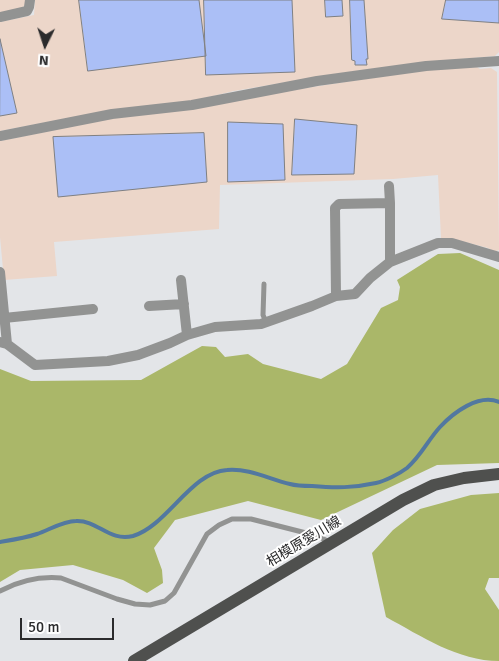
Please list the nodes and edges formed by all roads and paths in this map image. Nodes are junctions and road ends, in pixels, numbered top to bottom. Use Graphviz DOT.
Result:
graph roads {
  1 [pos="30,0"];
  2 [pos="0,17"];
  3 [pos="499,61"];
  4 [pos="0,136"];
  5 [pos="389,186"];
  6 [pos="390,203"];
  7 [pos="499,257"];
  8 [pos="390,262"];
  9 [pos="0,272"];
  10 [pos="181,280"];
  11 [pos="264,284"];
  12 [pos="336,296"];
  13 [pos="184,304"];
  14 [pos="149,306"];
  15 [pos="86,307"];
  16 [pos="4,318"];
  17 [pos="266,322"];
  18 [pos="187,335"];
  19 [pos="3,343"];
  20 [pos="499,474"];
  21 [pos="332,543"];
  22 [pos="0,591"];
  23 [pos="134,661"];
  1 -- 2 [label="street"];
  3 -- 4 [label="street"];
  5 -- 6 [label="street"];
  6 -- 8 [label="street"];
  6 -- 12 [label="street"];
  7 -- 8 [label="street"];
  8 -- 12 [label="street"];
  9 -- 16 [label="street"];
  10 -- 13 [label="street"];
  11 -- 17 [label="lane"];
  12 -- 17 [label="street"];
  13 -- 14 [label="street"];
  13 -- 18 [label="street"];
  15 -- 16 [label="street"];
  16 -- 19 [label="street"];
  17 -- 18 [label="street"];
  18 -- 19 [label="street"];
  20 -- 21 [label="main road, 相模原愛川線"];
  21 -- 22 [label="lane"];
  21 -- 23 [label="main road, 相模原愛川線"];
}
